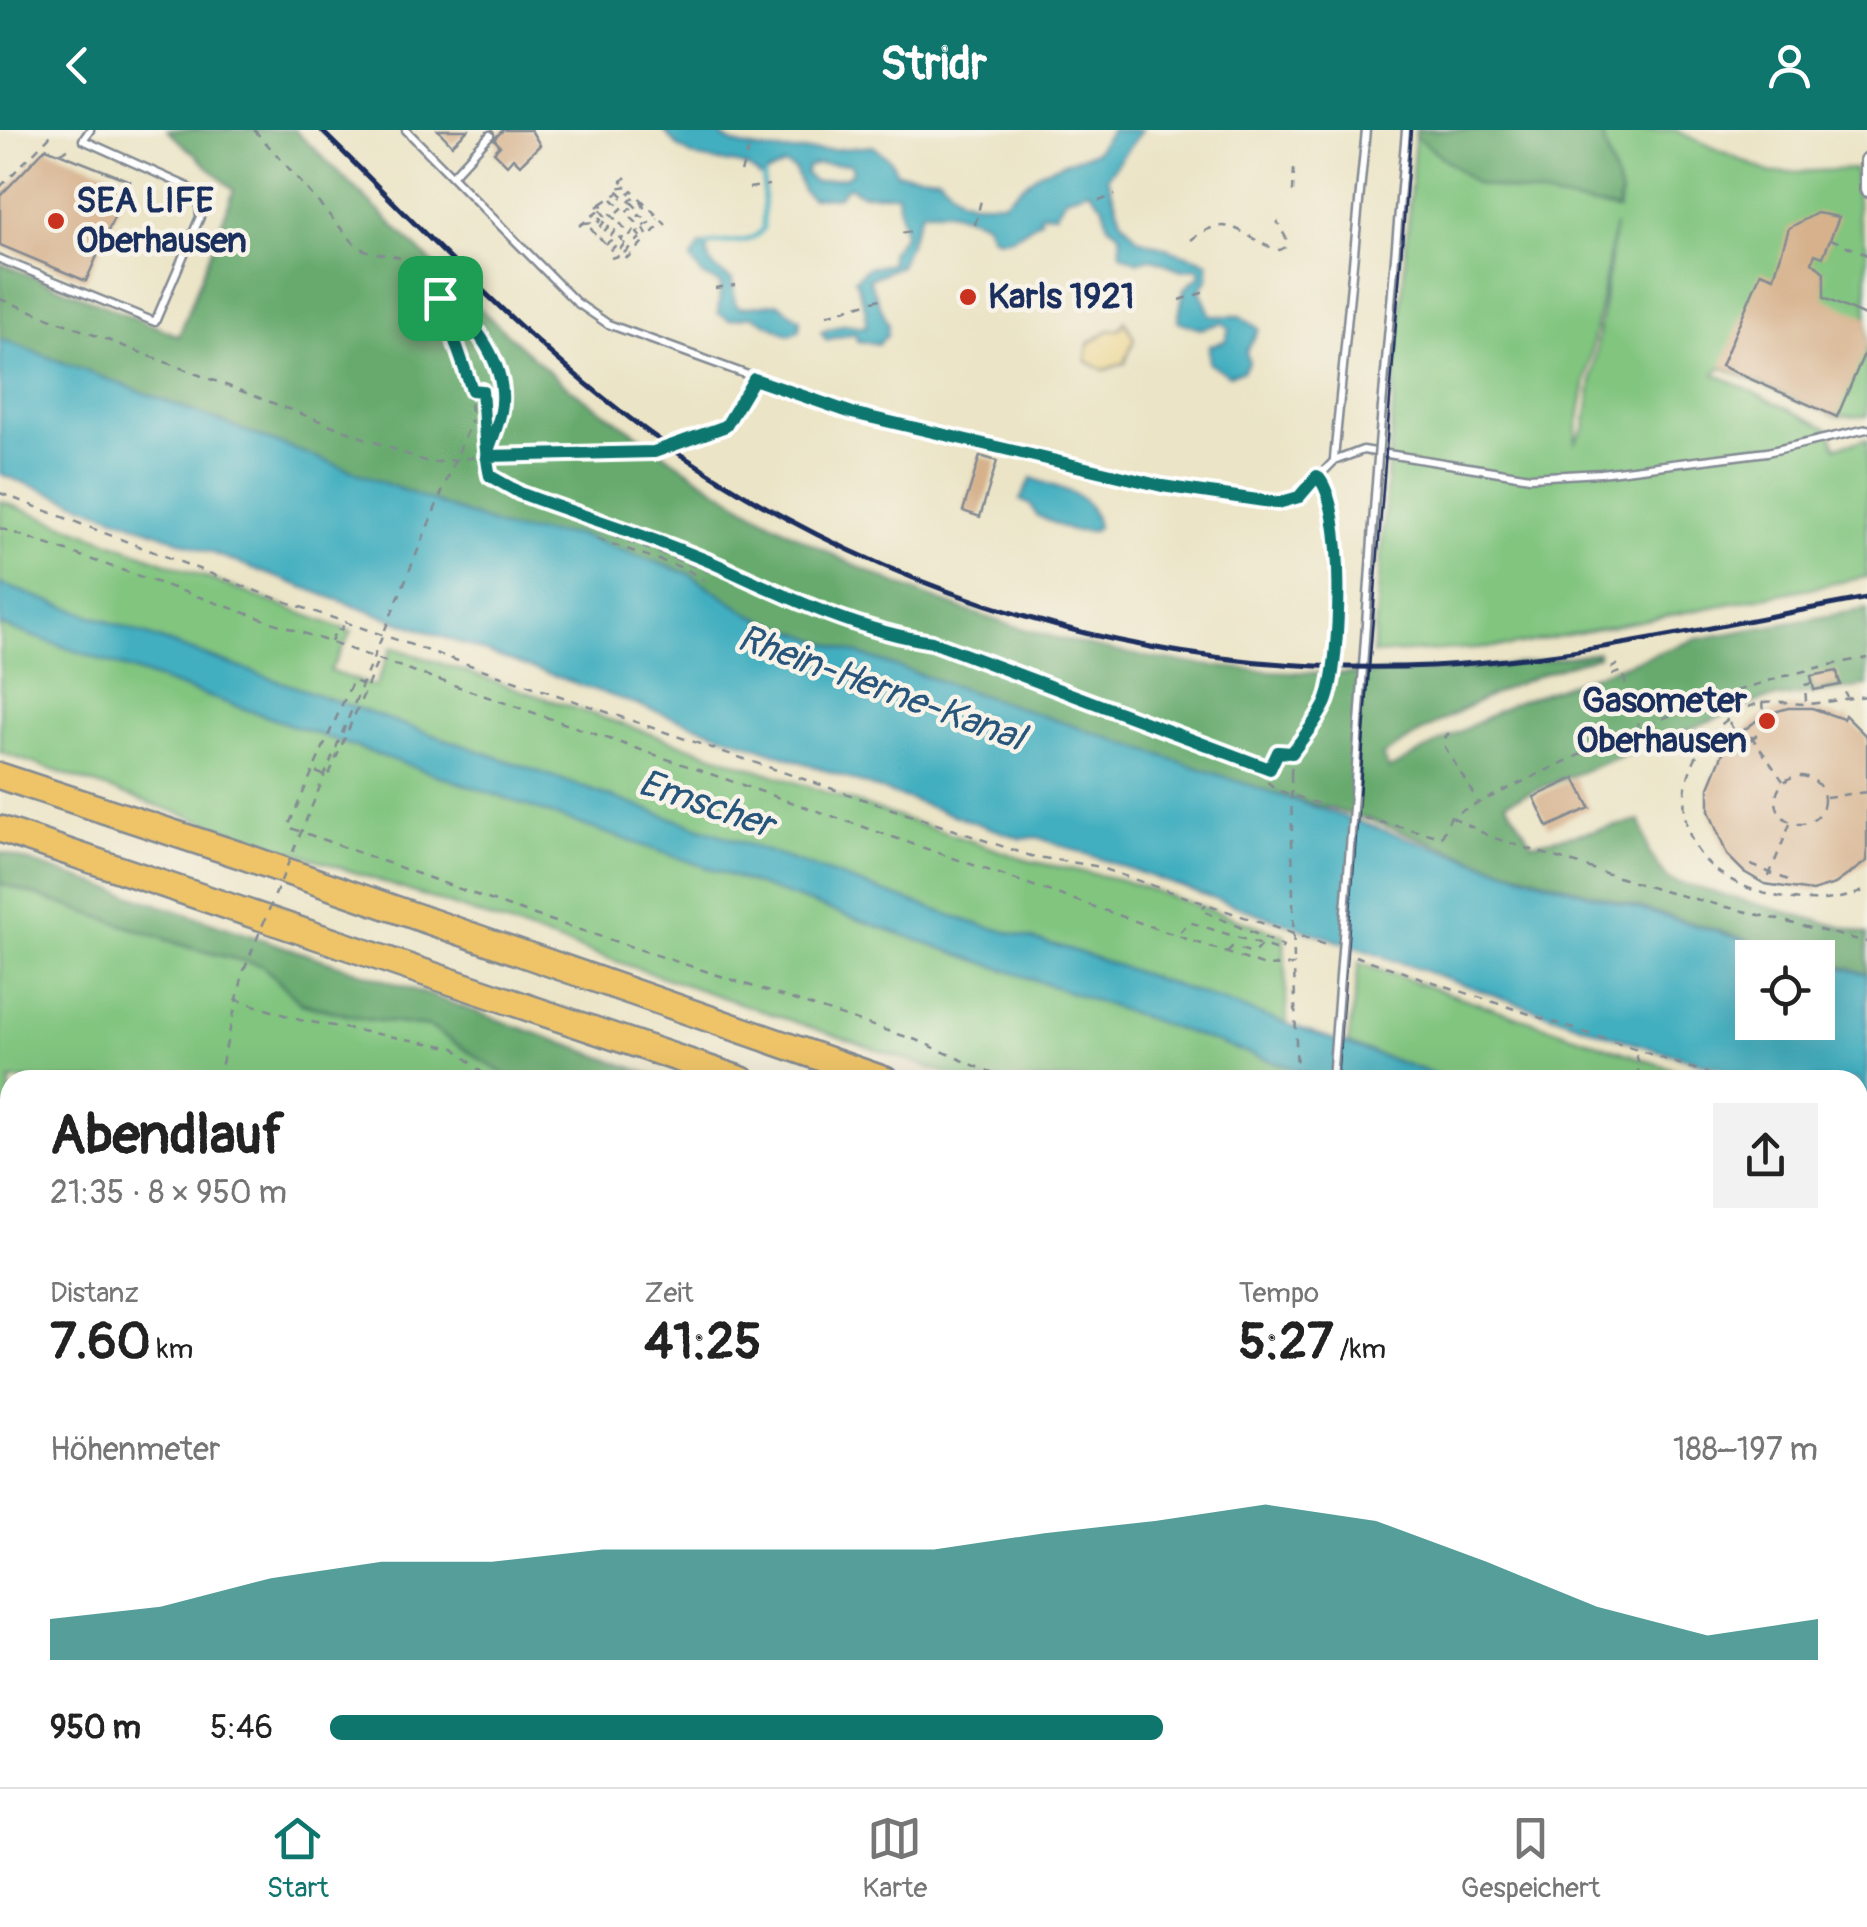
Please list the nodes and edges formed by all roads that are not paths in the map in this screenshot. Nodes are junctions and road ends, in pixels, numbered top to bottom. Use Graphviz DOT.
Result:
graph roads {
  1 [pos="90,130"];
  2 [pos="406,130"];
  3 [pos="1366,130"];
  4 [pos="1406,130"];
  5 [pos="490,135"];
  6 [pos="1867,160"];
  7 [pos="452,176"];
  8 [pos="1867,190"];
  9 [pos="0,259"];
  10 [pos="1867,429"];
  11 [pos="1334,460"];
  12 [pos="0,776"];
  13 [pos="0,829"];
  14 [pos="712,1070"];
  15 [pos="855,1070"];
  16 [pos="1333,1070"];
  1 -- 9 [label="lane"];
  2 -- 7 [label="lane"];
  3 -- 11 [label="lane"];
  4 -- 16 [label="lane, bridge"];
  5 -- 7 [label="lane"];
  6 -- 8 [label="street"];
  7 -- 11 [label="lane"];
  10 -- 11 [label="lane"];
  12 -- 15 [label="highway"];
  13 -- 14 [label="highway"];
}
